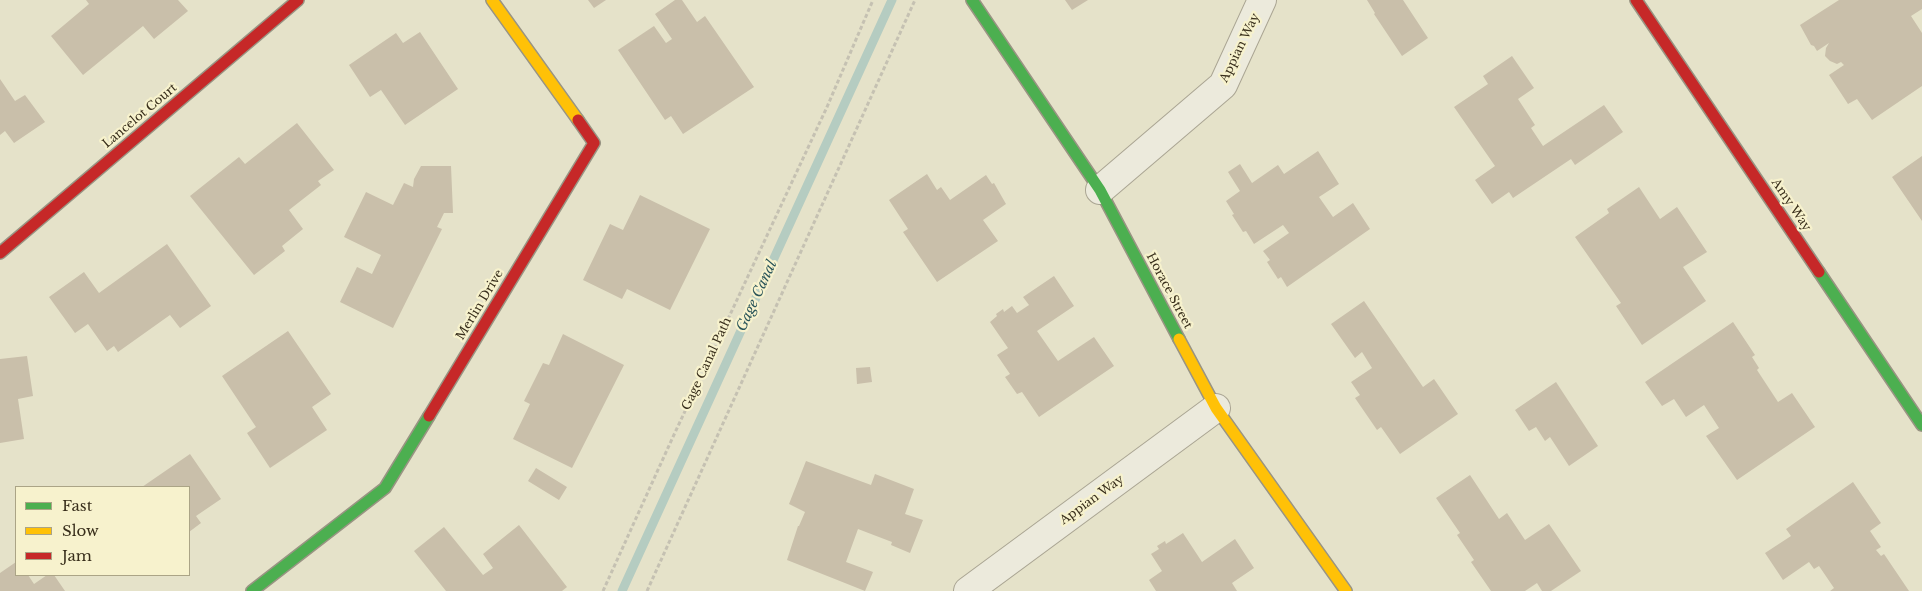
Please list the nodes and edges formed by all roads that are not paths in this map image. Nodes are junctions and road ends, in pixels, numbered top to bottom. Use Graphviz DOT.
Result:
graph roads {
  1 [pos="298,0"];
  2 [pos="492,0"];
  3 [pos="972,0"];
  4 [pos="1262,0"];
  5 [pos="1636,0"];
  6 [pos="1100,190"];
  7 [pos="0,253"];
  8 [pos="1216,408"];
  9 [pos="1922,425"];
  10 [pos="252,591"];
  11 [pos="968,591"];
  12 [pos="1346,591"];
  1 -- 7 [label="street, Lancelot Court"];
  2 -- 10 [label="street, Merlin Drive"];
  3 -- 6 [label="street, Horace Street"];
  4 -- 6 [label="street, Appian Way"];
  5 -- 9 [label="street, Amy Way"];
  6 -- 8 [label="street, Horace Street"];
  8 -- 11 [label="street, Appian Way"];
  8 -- 12 [label="street, Horace Street"];
}
